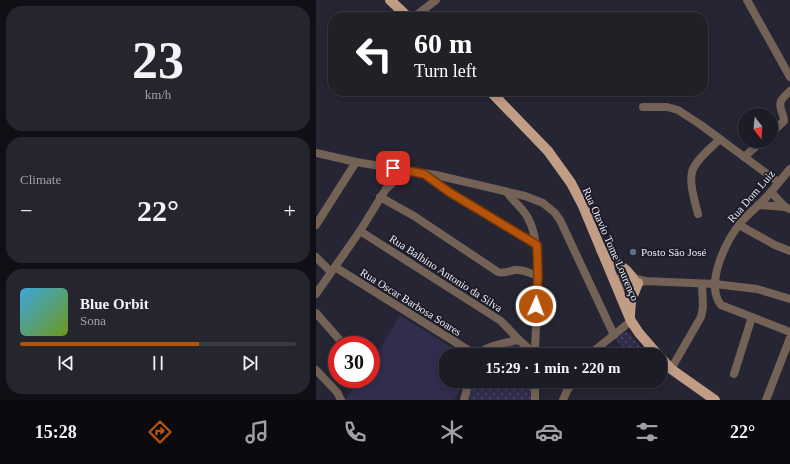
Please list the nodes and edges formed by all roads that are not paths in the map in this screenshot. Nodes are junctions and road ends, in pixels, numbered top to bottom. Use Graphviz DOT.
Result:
graph roads {
  1 [pos="390,0"];
  2 [pos="436,0"];
  3 [pos="747,0"];
  4 [pos="403,12"];
  5 [pos="420,12"];
  6 [pos="790,77"];
  7 [pos="790,91"];
  8 [pos="495,96"];
  9 [pos="643,107"];
  10 [pos="778,127"];
  11 [pos="720,139"];
  12 [pos="754,148"];
  13 [pos="316,154"];
  14 [pos="744,157"];
  15 [pos="356,162"];
  16 [pos="790,169"];
  17 [pos="406,170"];
  18 [pos="424,174"];
  19 [pos="778,182"];
  20 [pos="507,192"];
  21 [pos="771,192"];
  22 [pos="380,197"];
  23 [pos="758,205"];
  24 [pos="787,208"];
  25 [pos="698,214"];
  26 [pos="316,225"];
  27 [pos="739,225"];
  28 [pos="360,231"];
  29 [pos="537,245"];
  30 [pos="600,249"];
  31 [pos="790,251"];
  32 [pos="316,256"];
  33 [pos="333,270"];
  34 [pos="538,276"];
  35 [pos="639,281"];
  36 [pos="616,284"];
  37 [pos="702,284"];
  38 [pos="715,284"];
  39 [pos="316,294"];
  40 [pos="790,299"];
  41 [pos="316,313"];
  42 [pos="752,317"];
  43 [pos="630,319"];
  44 [pos="790,332"];
  45 [pos="614,335"];
  46 [pos="336,336"];
  47 [pos="790,338"];
  48 [pos="520,340"];
  49 [pos="464,348"];
  50 [pos="486,348"];
  51 [pos="529,348"];
  52 [pos="535,348"];
  53 [pos="598,348"];
  54 [pos="652,348"];
  55 [pos="667,365"];
  56 [pos="671,369"];
  57 [pos="316,370"];
  58 [pos="734,374"];
  59 [pos="467,388"];
  60 [pos="535,388"];
  61 [pos="569,388"];
  62 [pos="341,400"];
  63 [pos="464,400"];
  64 [pos="535,400"];
  65 [pos="563,400"];
  66 [pos="716,400"];
  67 [pos="766,400"];
  1 -- 4 [label="main road"];
  2 -- 5 [label="street"];
  3 -- 6 [label="street"];
  7 -- 10 [label="street"];
  8 -- 30 [label="main road, Rua Otavio Tome Lourenço"];
  9 -- 11 [label="street"];
  11 -- 14 [label="street"];
  11 -- 25 [label="street"];
  12 -- 14 [label="street"];
  13 -- 15 [label="street"];
  14 -- 19 [label="street"];
  15 -- 17 [label="street"];
  15 -- 26 [label="street"];
  16 -- 19 [label="street, Rua Dom Luiz"];
  17 -- 18 [label="street"];
  17 -- 22 [label="street"];
  18 -- 20 [label="street"];
  18 -- 29 [label="street"];
  19 -- 21 [label="street, Rua Dom Luiz"];
  20 -- 29 [label="street"];
  20 -- 45 [label="street"];
  21 -- 23 [label="street, Rua Dom Luiz"];
  21 -- 24 [label="street"];
  22 -- 28 [label="street"];
  22 -- 34 [label="street"];
  23 -- 24 [label="street"];
  23 -- 27 [label="street, Rua Dom Luiz"];
  27 -- 31 [label="street"];
  27 -- 38 [label="street, Rua Dom Luiz"];
  28 -- 33 [label="street"];
  28 -- 48 [label="street, Rua Balbino Antonio da Silva"];
  29 -- 34 [label="street"];
  30 -- 35 [label="main road"];
  30 -- 36 [label="main road, Rua Otavio Tome Lourenço"];
  32 -- 33 [label="street, Rua Oscar Barbosa Soares"];
  33 -- 39 [label="street"];
  33 -- 49 [label="street, Rua Oscar Barbosa Soares"];
  34 -- 52 [label="street"];
  35 -- 36 [label="street"];
  35 -- 37 [label="street"];
  35 -- 43 [label="main road"];
  36 -- 43 [label="main road, Rua Otavio Tome Lourenço"];
  37 -- 38 [label="street"];
  37 -- 56 [label="street"];
  38 -- 40 [label="street"];
  38 -- 42 [label="street"];
  41 -- 46 [label="street"];
  42 -- 44 [label="street"];
  42 -- 58 [label="street"];
  43 -- 45 [label="street"];
  43 -- 54 [label="main road, Rua Otavio Tome Lourenço"];
  45 -- 53 [label="street"];
  47 -- 67 [label="street"];
  48 -- 50 [label="street"];
  48 -- 51 [label="street, Rua Balbino Antonio da Silva"];
  55 -- 56 [label="main road, Rua Otavio Tome Lourenço"];
  56 -- 66 [label="main road, Rua Otavio Tome Lourenço"];
  57 -- 62 [label="street"];
  59 -- 63 [label="street"];
  60 -- 64 [label="street"];
  61 -- 65 [label="street"];
}
